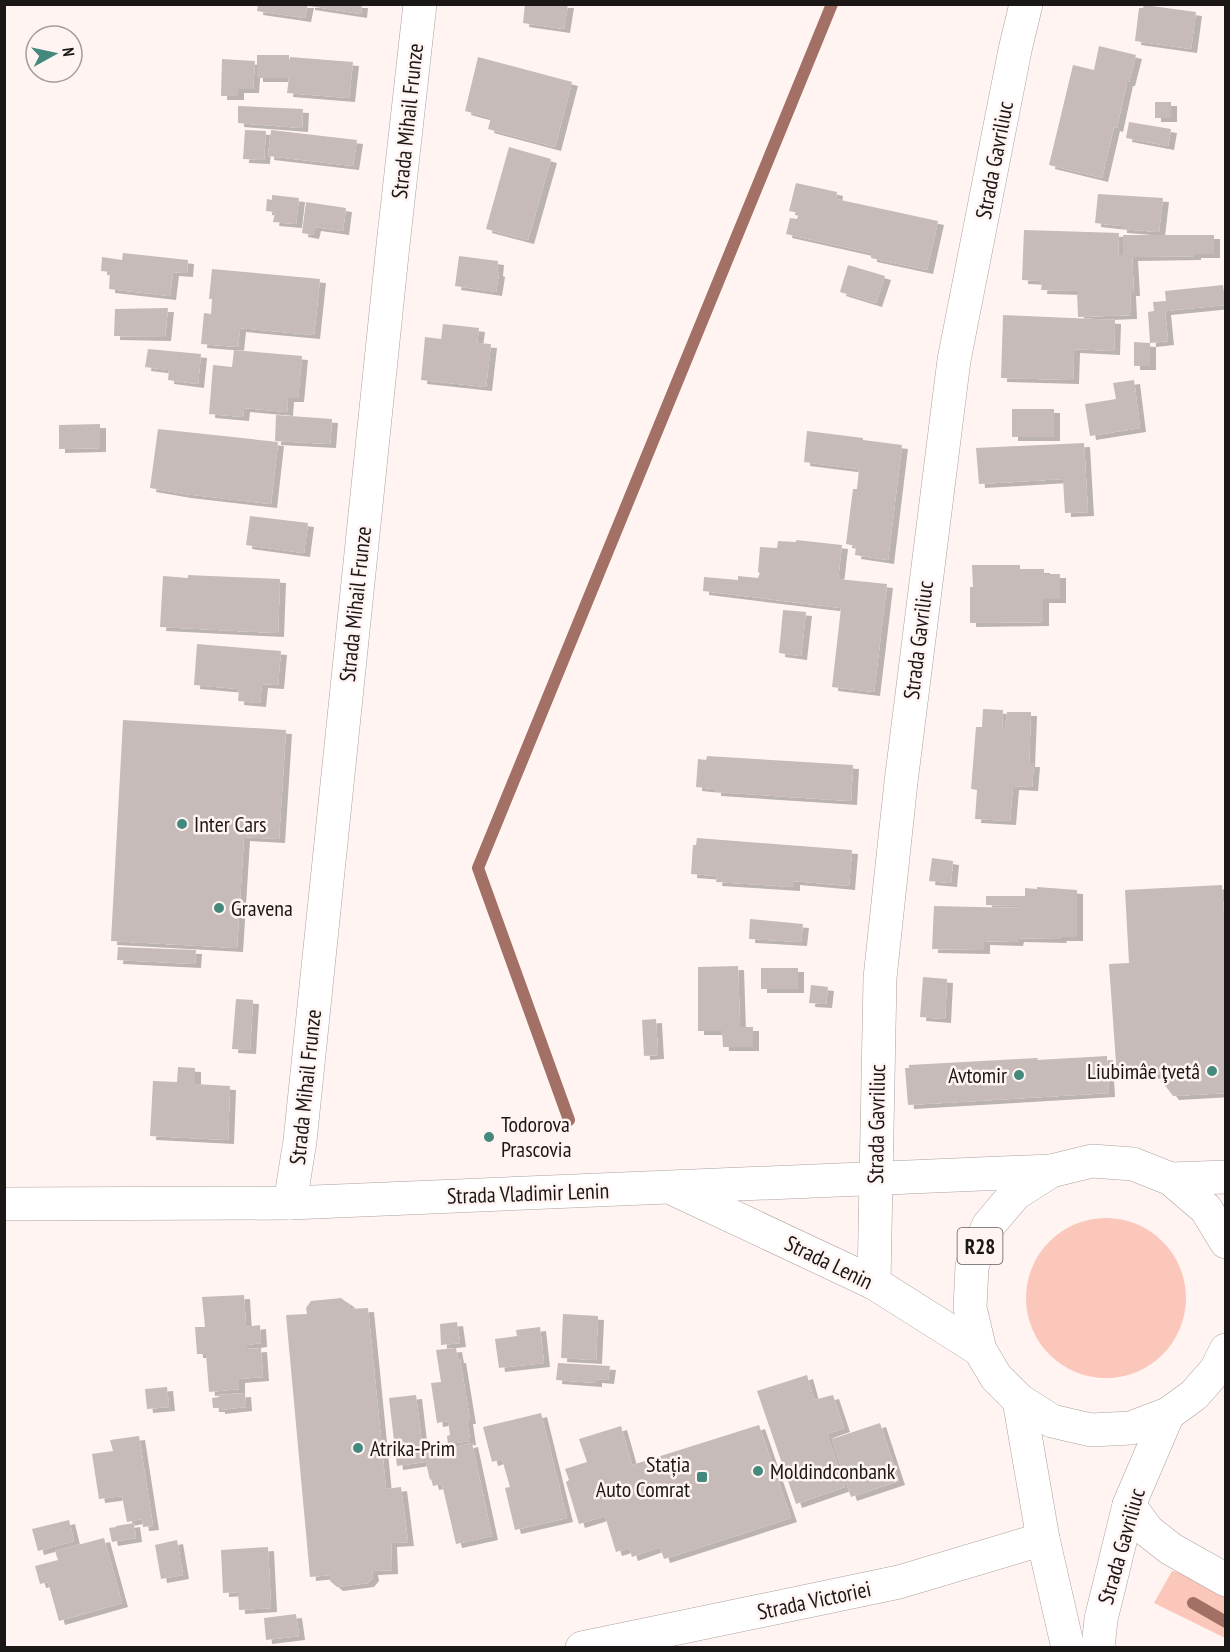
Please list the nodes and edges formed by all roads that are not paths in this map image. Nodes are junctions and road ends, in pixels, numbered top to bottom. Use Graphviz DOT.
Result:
graph roads {
  1 [pos="420,4"];
  2 [pos="1026,4"];
  3 [pos="1051,1171"];
  4 [pos="1226,1177"];
  5 [pos="876,1179"];
  6 [pos="1171,1179"];
  7 [pos="671,1188"];
  8 [pos="290,1203"];
  9 [pos="4,1204"];
  10 [pos="1226,1242"];
  11 [pos="874,1283"];
  12 [pos="980,1350"];
  13 [pos="1226,1350"];
  14 [pos="1019,1401"];
  15 [pos="1168,1414"];
  16 [pos="1129,1505"];
  17 [pos="1043,1539"];
  18 [pos="1226,1580"];
  19 [pos="582,1647"];
  20 [pos="1068,1647"];
  21 [pos="1098,1647"];
  1 -- 8 [label="street, Strada Mihail Frunze"];
  2 -- 5 [label="street, Strada Gavriliuc"];
  3 -- 5 [label="street, Strada Vladimir Lenin"];
  3 -- 6 [label="street, R28"];
  3 -- 12 [label="street, R28"];
  4 -- 6 [label="street, R28"];
  5 -- 7 [label="street, Strada Vladimir Lenin"];
  5 -- 11 [label="street, Strada Gavriliuc"];
  6 -- 10 [label="street, R28"];
  7 -- 8 [label="street, Strada Vladimir Lenin"];
  7 -- 11 [label="street, Strada Lenin"];
  8 -- 9 [label="street, Strada Vladimir Lenin"];
  11 -- 12 [label="street, Strada Lenin"];
  12 -- 14 [label="street, R28"];
  13 -- 15 [label="street, R28"];
  14 -- 15 [label="street, R28"];
  14 -- 17 [label="street"];
  15 -- 16 [label="street, Strada Gavriliuc"];
  16 -- 18 [label="street"];
  16 -- 21 [label="street, Strada Gavriliuc"];
  17 -- 19 [label="street, Strada Victoriei"];
  17 -- 20 [label="street"];
}
